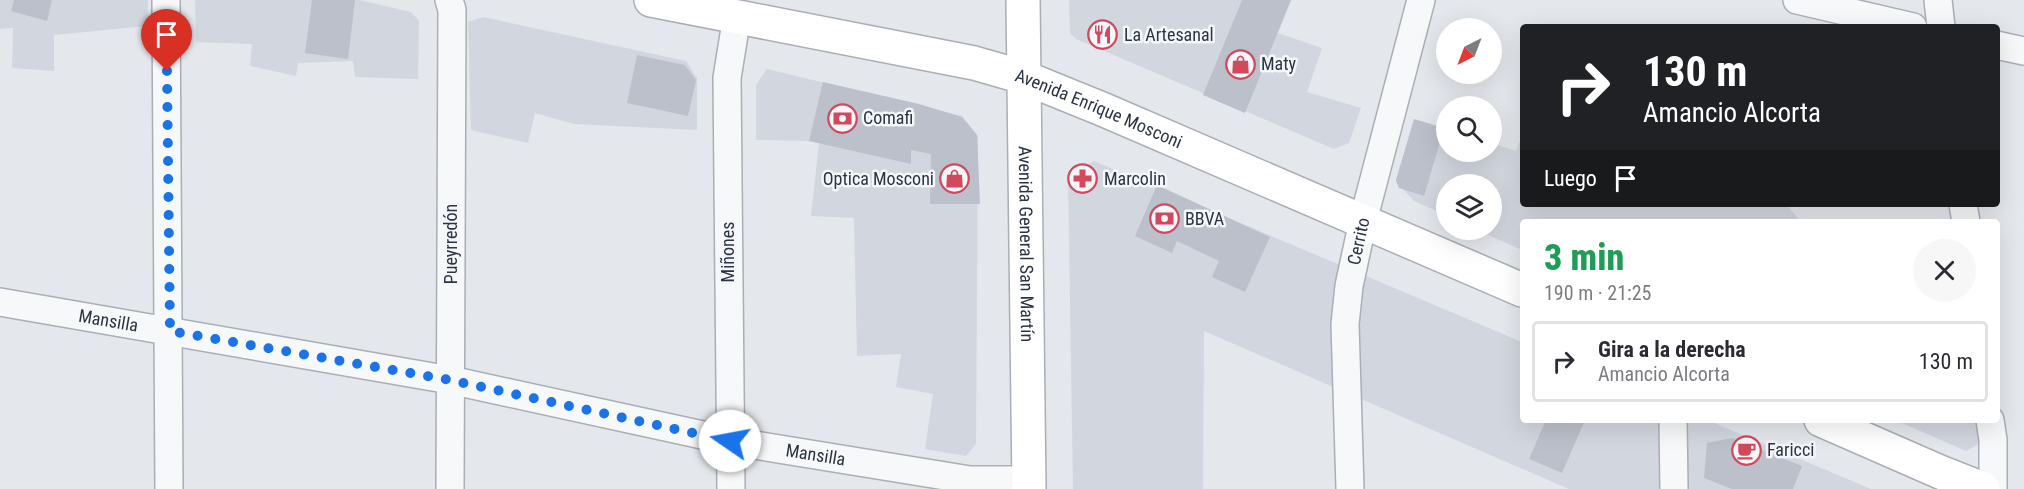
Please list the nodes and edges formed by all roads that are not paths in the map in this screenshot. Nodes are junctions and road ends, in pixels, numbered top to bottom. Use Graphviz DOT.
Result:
graph roads {
  1 [pos="166,0"];
  2 [pos="449,0"];
  3 [pos="651,0"];
  4 [pos="1023,0"];
  5 [pos="1421,0"];
  6 [pos="1797,0"];
  7 [pos="1938,0"];
  8 [pos="737,16"];
  9 [pos="1900,24"];
  10 [pos="1941,24"];
  11 [pos="2000,46"];
  12 [pos="2024,51"];
  13 [pos="1023,77"];
  14 [pos="1363,221"];
  15 [pos="1520,289"];
  16 [pos="0,302"];
  17 [pos="170,331"];
  18 [pos="450,380"];
  19 [pos="1673,423"];
  20 [pos="1828,423"];
  21 [pos="1990,423"];
  22 [pos="730,441"];
  23 [pos="1029,484"];
  24 [pos="170,489"];
  25 [pos="450,489"];
  26 [pos="730,489"];
  27 [pos="1350,489"];
  28 [pos="1674,489"];
  29 [pos="1983,489"];
  30 [pos="1994,489"];
  1 -- 17 [label="street"];
  2 -- 18 [label="street, Pueyrredón"];
  3 -- 8 [label="main road, Avenida Enrique Mosconi"];
  4 -- 13 [label="main road, Avenida General San Martín"];
  5 -- 14 [label="street, Cerrito"];
  6 -- 9 [label="street"];
  7 -- 10 [label="street"];
  8 -- 13 [label="main road, Avenida Enrique Mosconi"];
  8 -- 22 [label="street, Miñones"];
  11 -- 12 [label="street"];
  13 -- 14 [label="main road, Avenida Enrique Mosconi"];
  13 -- 23 [label="main road, Avenida General San Martín"];
  14 -- 15 [label="main road, Avenida Enrique Mosconi"];
  14 -- 27 [label="street, Cerrito"];
  16 -- 17 [label="street, Mansilla"];
  17 -- 18 [label="street, Mansilla"];
  17 -- 24 [label="street"];
  18 -- 22 [label="street, Mansilla"];
  18 -- 25 [label="street, Pueyrredón"];
  19 -- 28 [label="street"];
  20 -- 29 [label="main road"];
  21 -- 30 [label="street"];
  22 -- 23 [label="street, Mansilla"];
  22 -- 26 [label="street, Miñones"];
}
